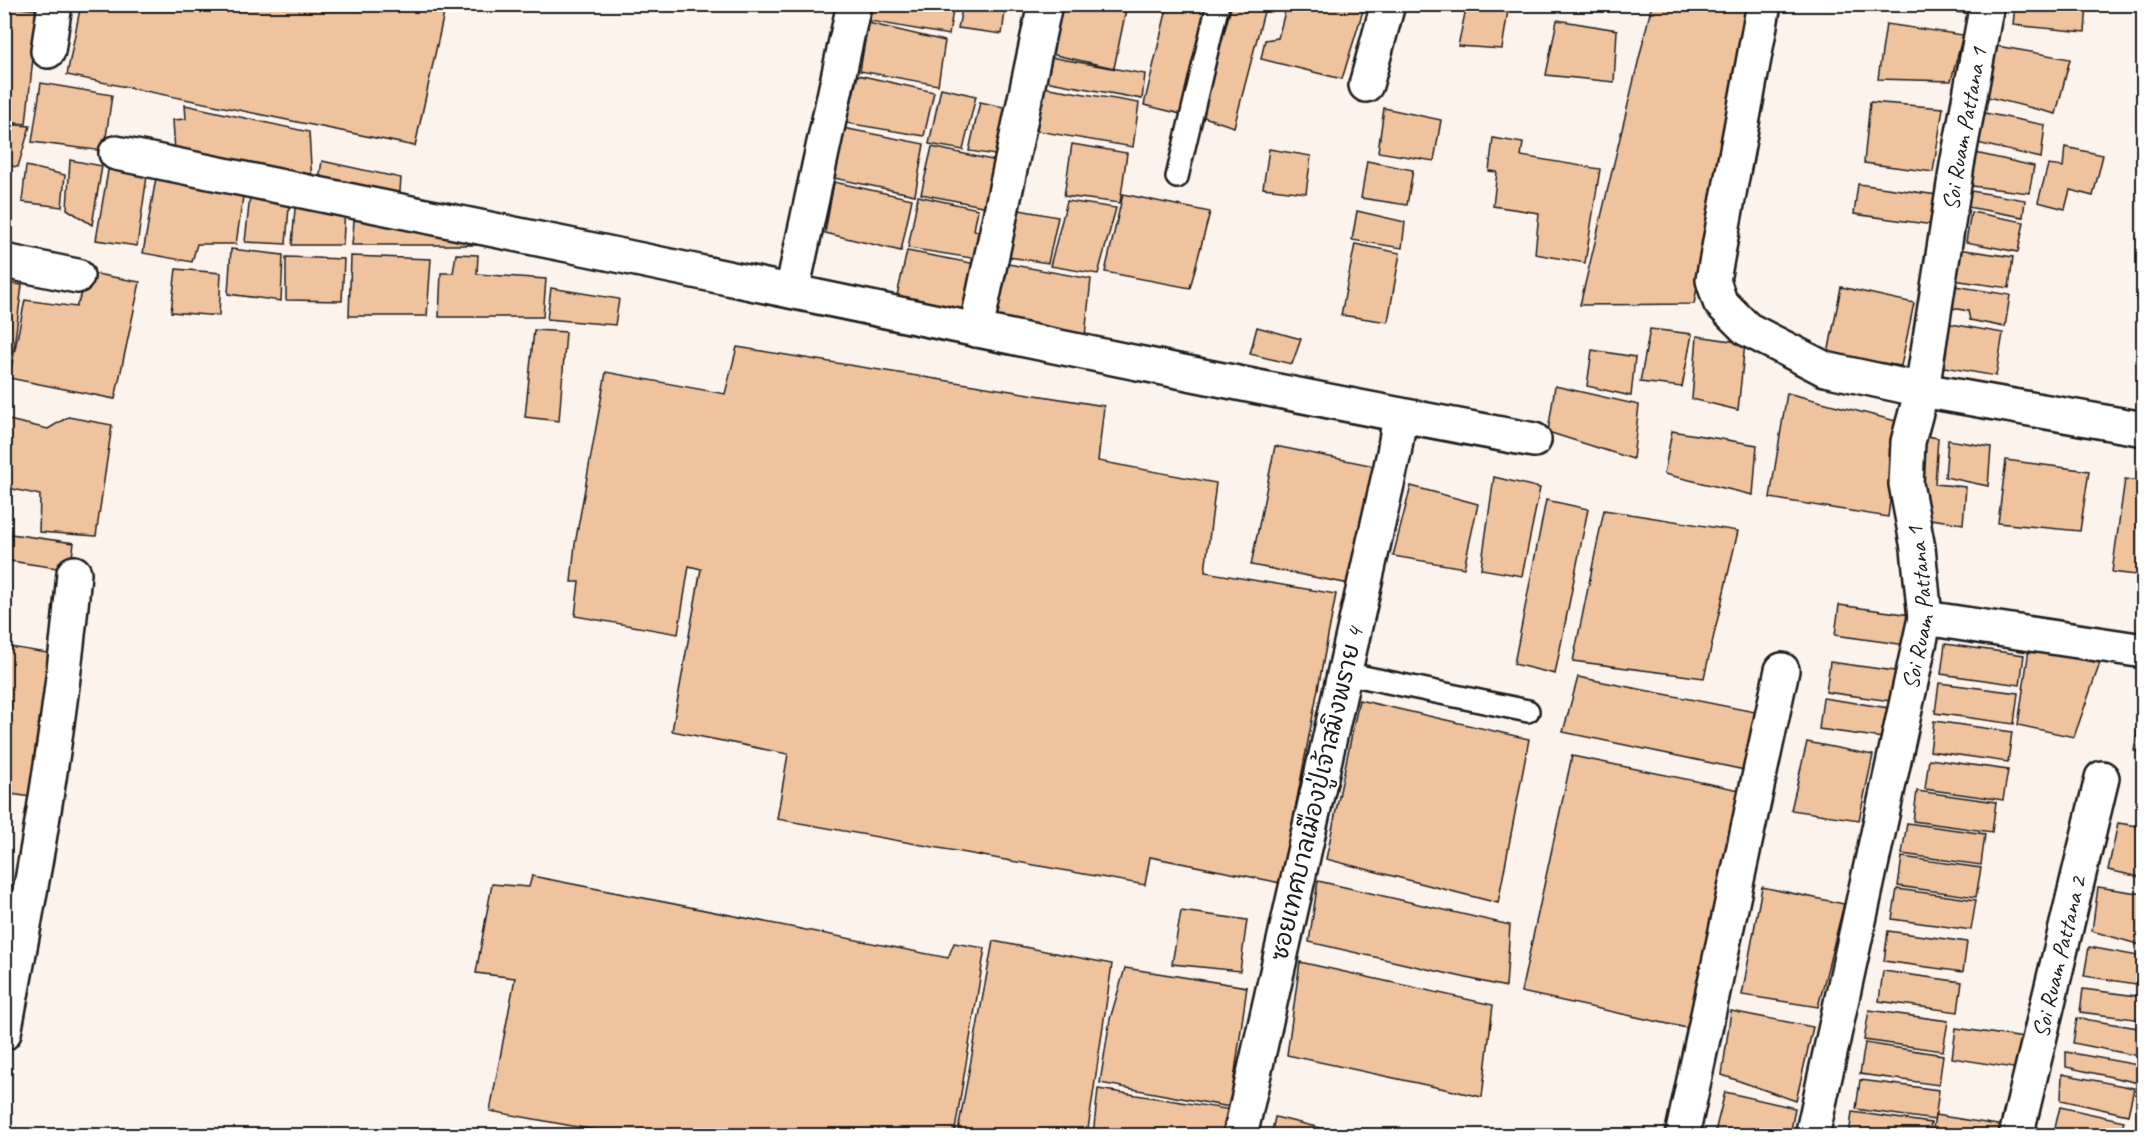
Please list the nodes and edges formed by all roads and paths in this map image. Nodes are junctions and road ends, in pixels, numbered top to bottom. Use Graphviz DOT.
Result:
graph roads {
  1 [pos="55,4"];
  2 [pos="854,4"];
  3 [pos="1045,4"];
  4 [pos="1218,4"];
  5 [pos="1388,4"];
  6 [pos="1764,4"];
  7 [pos="1987,4"];
  8 [pos="48,51"];
  9 [pos="1366,86"];
  10 [pos="116,153"];
  11 [pos="1177,177"];
  12 [pos="4,261"];
  13 [pos="77,276"];
  14 [pos="792,291"];
  15 [pos="976,330"];
  16 [pos="1922,390"];
  17 [pos="2144,429"];
  18 [pos="1397,431"];
  19 [pos="1534,440"];
  20 [pos="74,573"];
  21 [pos="1925,618"];
  22 [pos="2144,651"];
  23 [pos="1782,670"];
  24 [pos="1344,673"];
  25 [pos="1528,711"];
  26 [pos="2102,778"];
  27 [pos="4,1033"];
  28 [pos="1240,1136"];
  29 [pos="1682,1136"];
  30 [pos="1812,1136"];
  31 [pos="2016,1136"];
  1 -- 8 [label="street"];
  2 -- 14 [label="street"];
  3 -- 15 [label="street"];
  4 -- 11 [label="lane"];
  5 -- 9 [label="street"];
  6 -- 16 [label="street"];
  7 -- 16 [label="street, Soi Ruam Pattana 1"];
  10 -- 14 [label="street"];
  12 -- 13 [label="street"];
  14 -- 15 [label="street"];
  15 -- 18 [label="street"];
  16 -- 17 [label="street"];
  16 -- 21 [label="street, Soi Ruam Pattana 1"];
  18 -- 19 [label="street"];
  18 -- 24 [label="street, ซอยเทศบาลเมืองปู่เจ้าสมิงพราย 4"];
  20 -- 27 [label="street"];
  21 -- 22 [label="street"];
  21 -- 30 [label="street, Soi Ruam Pattana 1"];
  23 -- 29 [label="street"];
  24 -- 25 [label="lane"];
  24 -- 28 [label="street, ซอยเทศบาลเมืองปู่เจ้าสมิงพราย 4"];
  26 -- 31 [label="street, Soi Ruam Pattana 2"];
}
